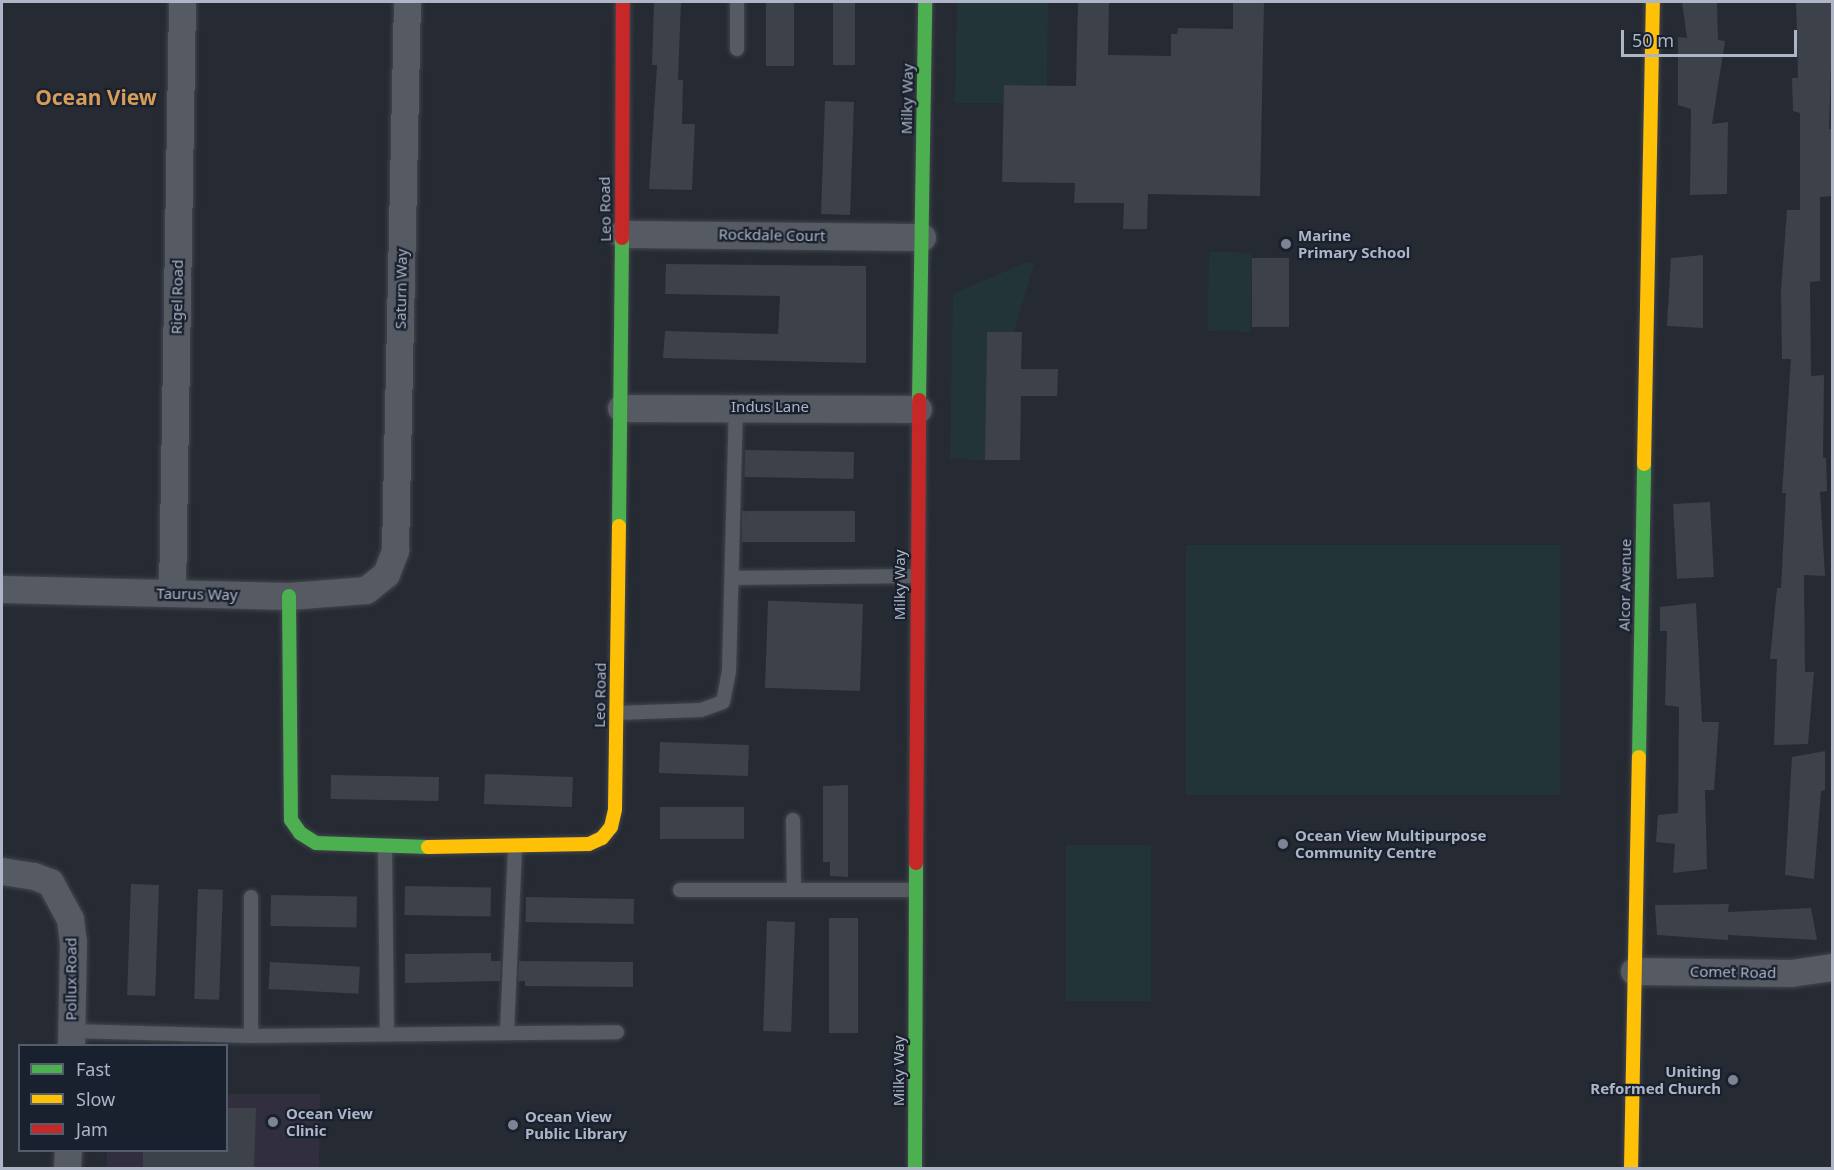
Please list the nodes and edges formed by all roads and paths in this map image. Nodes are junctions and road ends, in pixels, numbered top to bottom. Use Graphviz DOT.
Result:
graph roads {
  1 [pos="182,2"];
  2 [pos="407,2"];
  3 [pos="623,2"];
  4 [pos="737,2"];
  5 [pos="925,2"];
  6 [pos="1653,2"];
  7 [pos="736,49"];
  8 [pos="622,234"];
  9 [pos="922,237"];
  10 [pos="736,407"];
  11 [pos="621,408"];
  12 [pos="918,409"];
  13 [pos="386,574"];
  14 [pos="916,576"];
  15 [pos="732,578"];
  16 [pos="2,589"];
  17 [pos="172,593"];
  18 [pos="289,596"];
  19 [pos="616,713"];
  20 [pos="793,820"];
  21 [pos="386,847"];
  22 [pos="515,847"];
  23 [pos="2,871"];
  24 [pos="680,890"];
  25 [pos="794,890"];
  26 [pos="915,891"];
  27 [pos="251,897"];
  28 [pos="1833,967"];
  29 [pos="1634,971"];
  30 [pos="387,1032"];
  31 [pos="507,1032"];
  32 [pos="617,1032"];
  33 [pos="251,1036"];
  34 [pos="71,1038"];
  35 [pos="68,1152"];
  36 [pos="67,1168"];
  37 [pos="915,1168"];
  38 [pos="1631,1168"];
  1 -- 17 [label="street, Rigel Road"];
  2 -- 13 [label="street, Saturn Way"];
  3 -- 8 [label="street, Leo Road"];
  4 -- 7 [label="lane"];
  5 -- 9 [label="street, Milky Way"];
  6 -- 29 [label="street, Alcor Avenue"];
  8 -- 9 [label="street, Rockdale Court"];
  8 -- 11 [label="street, Leo Road"];
  9 -- 12 [label="street, Milky Way"];
  10 -- 11 [label="street, Indus Lane"];
  10 -- 12 [label="street, Indus Lane"];
  10 -- 15 [label="lane"];
  11 -- 19 [label="street, Leo Road"];
  12 -- 14 [label="street, Milky Way"];
  13 -- 18 [label="street, Taurus Way"];
  14 -- 15 [label="lane"];
  14 -- 26 [label="street, Milky Way"];
  15 -- 19 [label="lane"];
  16 -- 17 [label="street, Taurus Way"];
  17 -- 18 [label="street, Taurus Way"];
  18 -- 21 [label="street, Leo Road"];
  19 -- 22 [label="street, Leo Road"];
  20 -- 25 [label="lane"];
  21 -- 22 [label="street, Leo Road"];
  21 -- 30 [label="lane"];
  22 -- 31 [label="lane"];
  23 -- 34 [label="street, Pollux Road"];
  24 -- 25 [label="lane"];
  25 -- 26 [label="lane"];
  26 -- 37 [label="street, Milky Way"];
  27 -- 33 [label="lane"];
  28 -- 29 [label="street, Comet Road"];
  29 -- 38 [label="street, Alcor Avenue"];
  30 -- 31 [label="lane"];
  30 -- 33 [label="lane"];
  31 -- 32 [label="lane"];
  33 -- 34 [label="lane"];
  35 -- 36 [label="street"];
}
